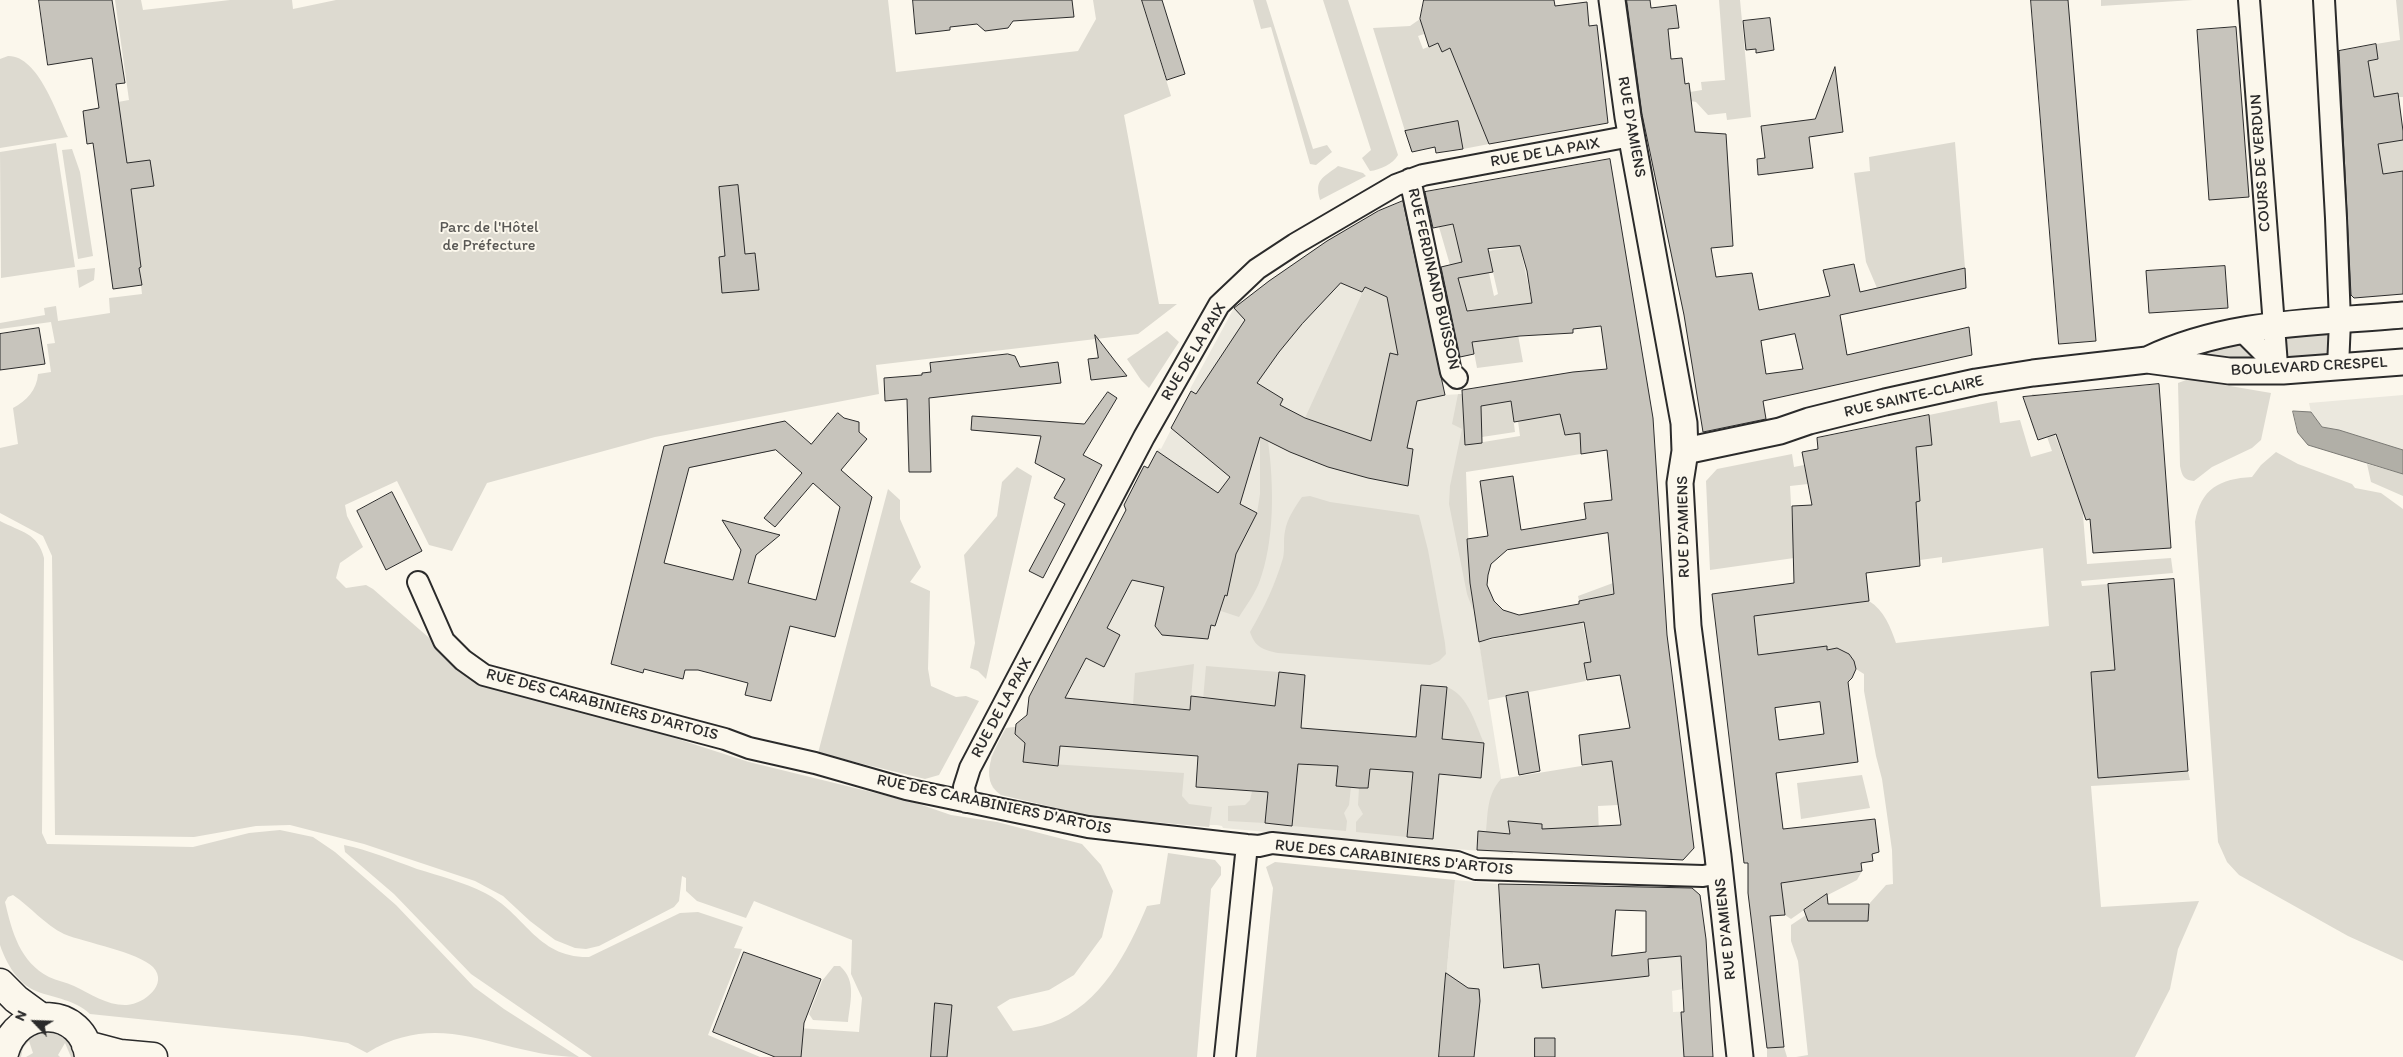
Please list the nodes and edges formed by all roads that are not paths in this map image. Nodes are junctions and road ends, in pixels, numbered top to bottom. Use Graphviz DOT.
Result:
graph roads {
  1 [pos="1612,0"];
  2 [pos="2249,0"];
  3 [pos="2324,0"];
  4 [pos="1631,136"];
  5 [pos="1410,179"];
  6 [pos="2403,315"];
  7 [pos="2340,321"];
  8 [pos="2274,325"];
  9 [pos="2240,329"];
  10 [pos="2147,360"];
  11 [pos="2403,362"];
  12 [pos="2338,367"];
  13 [pos="2280,368"];
  14 [pos="1457,378"];
  15 [pos="1685,451"];
  16 [pos="418,582"];
  17 [pos="966,802"];
  18 [pos="1247,845"];
  19 [pos="1720,873"];
  20 [pos="0,983"];
  21 [pos="42,1018"];
  22 [pos="3,1048"];
  23 [pos="87,1051"];
  24 [pos="153,1057"];
  25 [pos="1224,1057"];
  26 [pos="1740,1057"];
  1 -- 4 [label="street, RUE D'AMIENS"];
  2 -- 8 [label="street, COURS DE VERDUN"];
  3 -- 7 [label="street"];
  4 -- 5 [label="street, RUE DE LA PAIX"];
  4 -- 15 [label="street, RUE D'AMIENS"];
  5 -- 14 [label="street, RUE FERDINAND BUISSON"];
  5 -- 17 [label="street, RUE DE LA PAIX"];
  6 -- 7 [label="street"];
  7 -- 8 [label="street"];
  7 -- 12 [label="street"];
  8 -- 9 [label="street"];
  8 -- 13 [label="street, COURS DE VERDUN"];
  9 -- 10 [label="street"];
  9 -- 13 [label="street"];
  10 -- 13 [label="street, BOULEVARD CRESPEL"];
  10 -- 15 [label="street, RUE SAINTE-CLAIRE"];
  11 -- 12 [label="street, BOULEVARD CRESPEL"];
  12 -- 13 [label="street, BOULEVARD CRESPEL"];
  15 -- 19 [label="street, RUE D'AMIENS"];
  16 -- 17 [label="street, RUE DES CARABINIERS D'ARTOIS"];
  17 -- 18 [label="street, RUE DES CARABINIERS D'ARTOIS"];
  18 -- 19 [label="street, RUE DES CARABINIERS D'ARTOIS"];
  18 -- 25 [label="street"];
  19 -- 26 [label="street, RUE D'AMIENS"];
  20 -- 21 [label="main road"];
  21 -- 22 [label="main road"];
  21 -- 23 [label="main road"];
  23 -- 24 [label="main road"];
}
